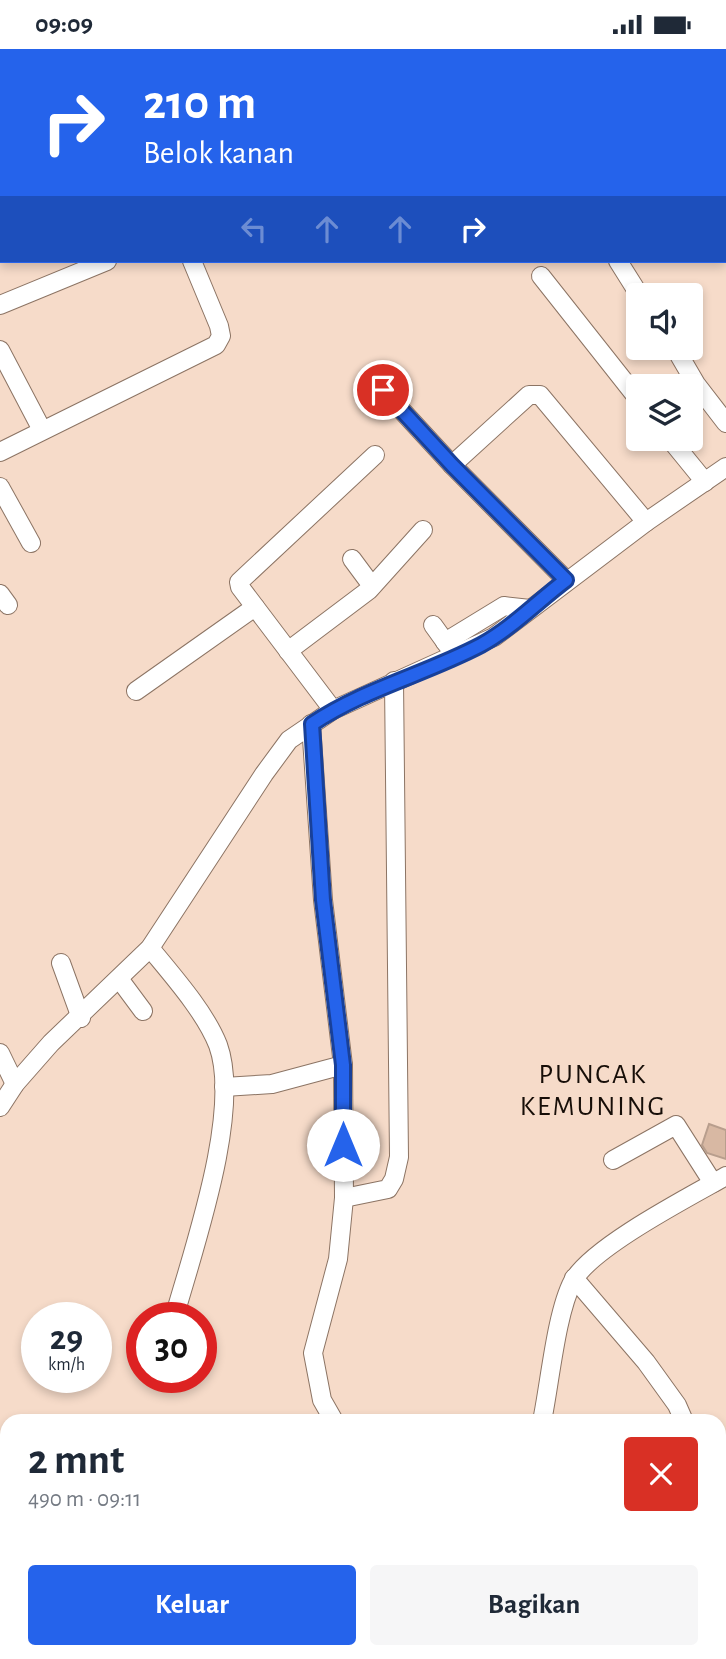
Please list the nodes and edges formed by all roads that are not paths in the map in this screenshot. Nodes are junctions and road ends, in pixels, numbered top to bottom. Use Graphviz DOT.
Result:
graph roads {
  1 [pos="102,263"];
  2 [pos="193,263"];
  3 [pos="619,263"];
  4 [pos="541,276"];
  5 [pos="632,283"];
  6 [pos="0,305"];
  7 [pos="0,350"];
  8 [pos="682,360"];
  9 [pos="626,384"];
  10 [pos="383,390"];
  11 [pos="726,423"];
  12 [pos="42,430"];
  13 [pos="680,451"];
  14 [pos="0,452"];
  15 [pos="375,455"];
  16 [pos="452,465"];
  17 [pos="726,467"];
  18 [pos="705,482"];
  19 [pos="0,487"];
  20 [pos="646,522"];
  21 [pos="424,530"];
  22 [pos="31,543"];
  23 [pos="352,559"];
  24 [pos="566,580"];
  25 [pos="372,586"];
  26 [pos="255,607"];
  27 [pos="433,625"];
  28 [pos="450,649"];
  29 [pos="288,651"];
  30 [pos="394,681"];
  31 [pos="136,691"];
  32 [pos="333,710"];
  33 [pos="312,724"];
  34 [pos="150,949"];
  35 [pos="61,963"];
  36 [pos="120,980"];
  37 [pos="144,1011"];
  38 [pos="81,1018"];
  39 [pos="0,1053"];
  40 [pos="343,1065"];
  41 [pos="15,1084"];
  42 [pos="225,1087"];
  43 [pos="0,1107"];
  44 [pos="613,1160"];
  45 [pos="720,1179"];
  46 [pos="344,1198"];
  47 [pos="574,1279"];
  48 [pos="178,1302"];
  49 [pos="330,1414"];
  50 [pos="543,1414"];
  51 [pos="681,1414"];
  1 -- 6 [label="street"];
  2 -- 12 [label="street"];
  3 -- 5 [label="street"];
  4 -- 9 [label="street"];
  7 -- 12 [label="street"];
  8 -- 11 [label="street"];
  10 -- 16 [label="street"];
  12 -- 14 [label="street"];
  13 -- 18 [label="street"];
  15 -- 26 [label="street"];
  16 -- 20 [label="street"];
  16 -- 24 [label="street"];
  17 -- 18 [label="street"];
  18 -- 20 [label="street"];
  19 -- 22 [label="street"];
  20 -- 24 [label="street"];
  21 -- 25 [label="street"];
  23 -- 25 [label="street"];
  24 -- 28 [label="street"];
  25 -- 29 [label="street"];
  26 -- 29 [label="street"];
  26 -- 31 [label="street"];
  27 -- 28 [label="street"];
  28 -- 30 [label="street"];
  29 -- 32 [label="street"];
  30 -- 32 [label="street"];
  30 -- 46 [label="street"];
  32 -- 33 [label="street"];
  33 -- 34 [label="street"];
  33 -- 40 [label="street"];
  34 -- 36 [label="street"];
  34 -- 42 [label="street"];
  35 -- 38 [label="street"];
  36 -- 37 [label="street"];
  36 -- 38 [label="street"];
  38 -- 41 [label="street"];
  39 -- 41 [label="street"];
  40 -- 42 [label="street"];
  40 -- 46 [label="street"];
  41 -- 43 [label="street"];
  42 -- 48 [label="street"];
  44 -- 45 [label="street"];
  45 -- 47 [label="street"];
  46 -- 49 [label="street"];
  47 -- 50 [label="street"];
  47 -- 51 [label="street"];
}
